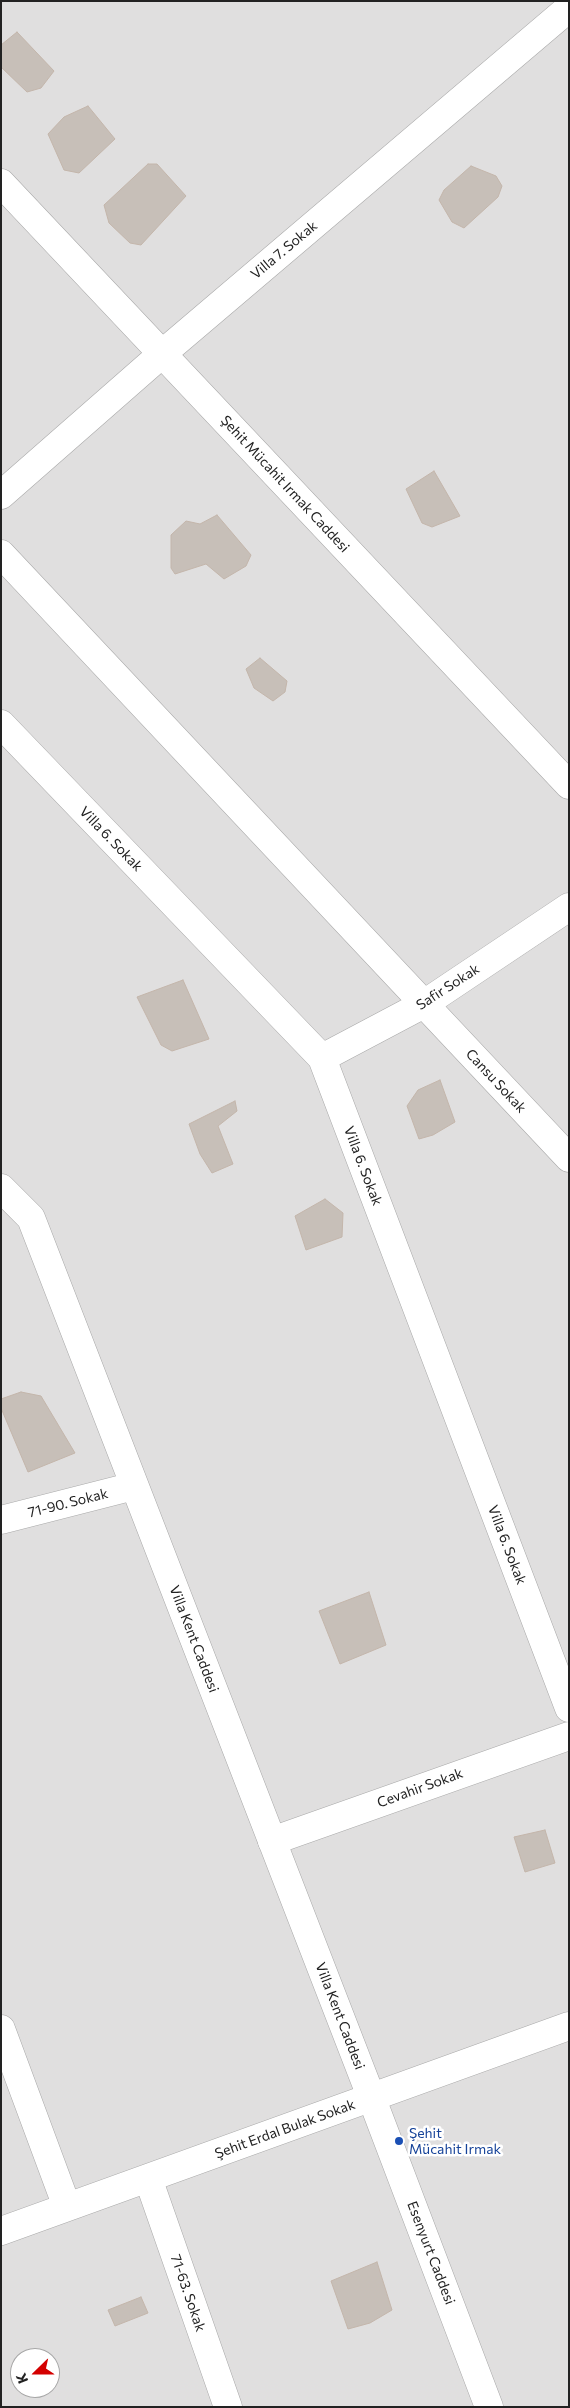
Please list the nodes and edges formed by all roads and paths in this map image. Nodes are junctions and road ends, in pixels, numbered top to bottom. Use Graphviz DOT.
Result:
graph roads {
  1 [pos="569,8"];
  2 [pos="1,182"];
  3 [pos="163,353"];
  4 [pos="1,495"];
  5 [pos="1,554"];
  6 [pos="1,724"];
  7 [pos="569,785"];
  8 [pos="569,906"];
  9 [pos="424,1004"];
  10 [pos="322,1058"];
  11 [pos="569,1158"];
  12 [pos="1,1188"];
  13 [pos="134,1486"];
  14 [pos="1,1520"];
  15 [pos="569,1708"];
  16 [pos="569,1736"];
  17 [pos="272,1841"];
  18 [pos="569,2026"];
  19 [pos="1,2029"];
  20 [pos="372,2099"];
  21 [pos="148,2178"];
  22 [pos="67,2207"];
  23 [pos="1,2230"];
  24 [pos="228,2407"];
  25 [pos="489,2407"];
  1 -- 3 [label="street, Villa 7. Sokak"];
  2 -- 3 [label="street, Şehit Mücahit Irmak Caddesi"];
  3 -- 4 [label="street, Villa 7. Sokak"];
  3 -- 7 [label="street, Şehit Mücahit Irmak Caddesi"];
  5 -- 9 [label="street"];
  6 -- 10 [label="street, Villa 6. Sokak"];
  8 -- 9 [label="street, Safir Sokak"];
  9 -- 10 [label="street, Safir Sokak"];
  9 -- 11 [label="street, Cansu Sokak"];
  10 -- 15 [label="street, Villa 6. Sokak"];
  12 -- 13 [label="street, Villa Kent Caddesi"];
  13 -- 14 [label="street, 71-90. Sokak"];
  13 -- 17 [label="street, Villa Kent Caddesi"];
  16 -- 17 [label="street, Cevahir Sokak"];
  17 -- 20 [label="street, Villa Kent Caddesi"];
  18 -- 20 [label="street, Şehit Erdal Bulak Sokak"];
  19 -- 22 [label="street"];
  20 -- 21 [label="street, Şehit Erdal Bulak Sokak"];
  20 -- 25 [label="street, Esenyurt Caddesi"];
  21 -- 22 [label="street, Şehit Erdal Bulak Sokak"];
  21 -- 24 [label="street, 71-63. Sokak"];
  22 -- 23 [label="street, Şehit Erdal Bulak Sokak"];
}
